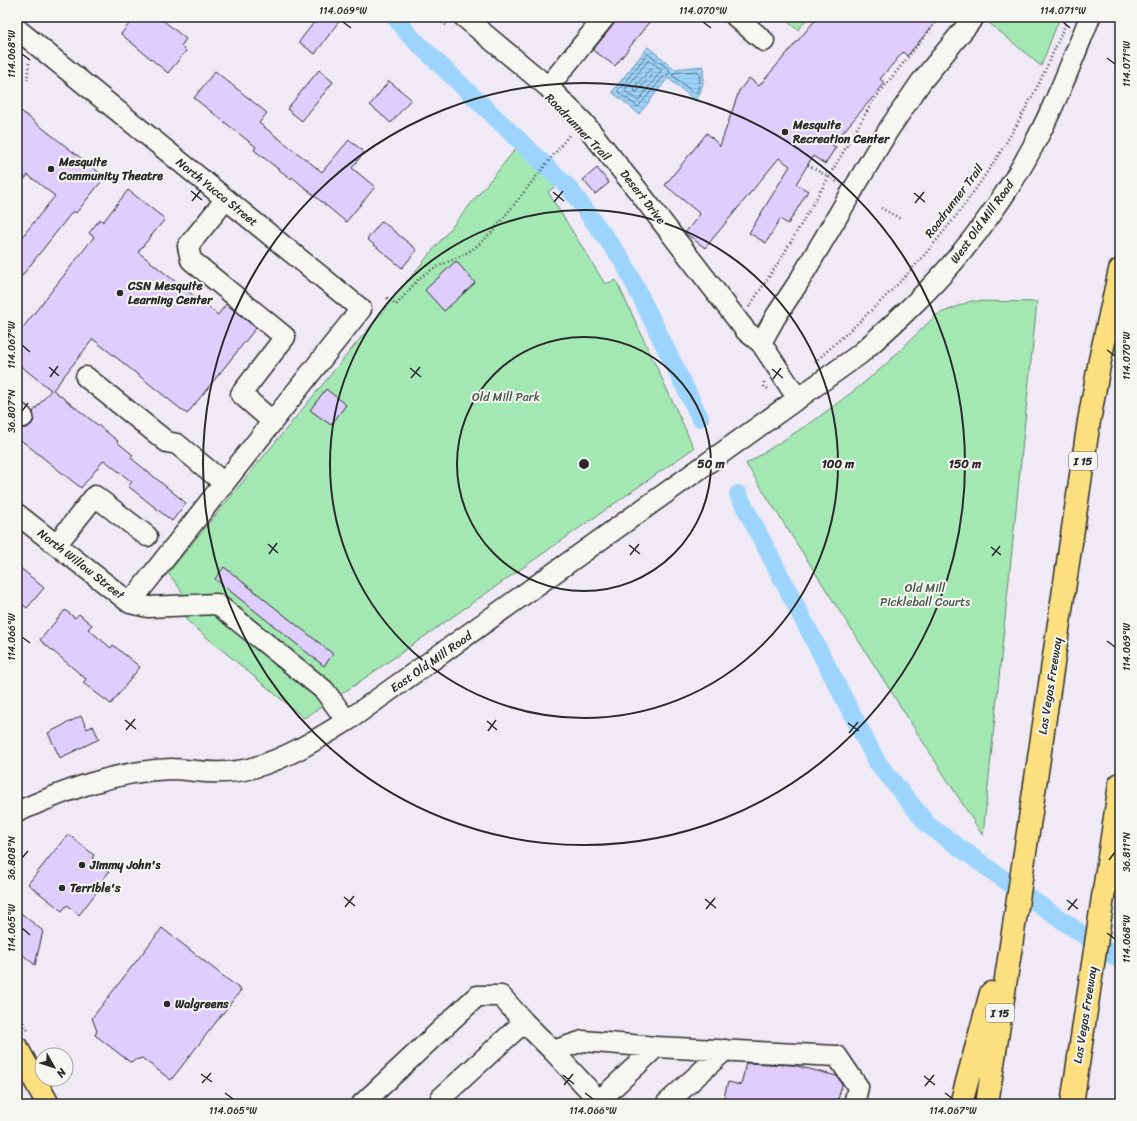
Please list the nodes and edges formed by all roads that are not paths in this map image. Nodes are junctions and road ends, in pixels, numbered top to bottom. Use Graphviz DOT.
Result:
graph roads {
  1 [pos="605,17"];
  2 [pos="736,17"];
  3 [pos="974,17"];
  4 [pos="1090,17"];
  5 [pos="470,23"];
  6 [pos="17,29"];
  7 [pos="764,41"];
  8 [pos="548,87"];
  9 [pos="226,199"];
  10 [pos="1120,270"];
  11 [pos="761,343"];
  12 [pos="86,377"];
  13 [pos="798,399"];
  14 [pos="272,421"];
  15 [pos="224,483"];
  16 [pos="17,514"];
  17 [pos="147,536"];
  18 [pos="56,545"];
  19 [pos="139,605"];
  20 [pos="347,721"];
  21 [pos="1120,784"];
  22 [pos="17,812"];
  23 [pos="1013,920"];
  24 [pos="524,1022"];
  25 [pos="656,1047"];
  26 [pos="17,1048"];
  27 [pos="553,1050"];
  28 [pos="725,1050"];
  29 [pos="441,1098"];
  30 [pos="601,1102"];
  31 [pos="48,1104"];
  32 [pos="362,1104"];
  33 [pos="666,1104"];
  34 [pos="854,1104"];
  35 [pos="961,1104"];
  36 [pos="987,1104"];
  37 [pos="1072,1104"];
  1 -- 8 [label="street"];
  2 -- 7 [label="street"];
  3 -- 11 [label="street"];
  4 -- 13 [label="street, West Old Mill Road"];
  5 -- 8 [label="street, Desert Drive"];
  6 -- 9 [label="street, North Yucca Street"];
  8 -- 11 [label="street, Desert Drive"];
  9 -- 14 [label="street"];
  9 -- 14 [label="street, North Yucca Street"];
  10 -- 23 [label="main road, Las Vegas Freeway / I 15"];
  11 -- 13 [label="street, Desert Drive"];
  12 -- 15 [label="street"];
  13 -- 20 [label="street, East Old Mill Road"];
  14 -- 15 [label="street"];
  15 -- 19 [label="street"];
  16 -- 18 [label="street, North Willow Street"];
  17 -- 18 [label="street"];
  18 -- 19 [label="street, North Willow Street"];
  19 -- 20 [label="street"];
  20 -- 22 [label="street, East Old Mill Road"];
  21 -- 37 [label="main road, Las Vegas Freeway"];
  23 -- 35 [label="main road"];
  23 -- 36 [label="main road, Las Vegas Freeway / I 15"];
  24 -- 27 [label="street"];
  24 -- 29 [label="street"];
  24 -- 32 [label="street"];
  25 -- 27 [label="street"];
  25 -- 28 [label="street"];
  25 -- 30 [label="street"];
  26 -- 31 [label="main road"];
  27 -- 30 [label="street"];
  28 -- 33 [label="street"];
  28 -- 34 [label="street"];
}
